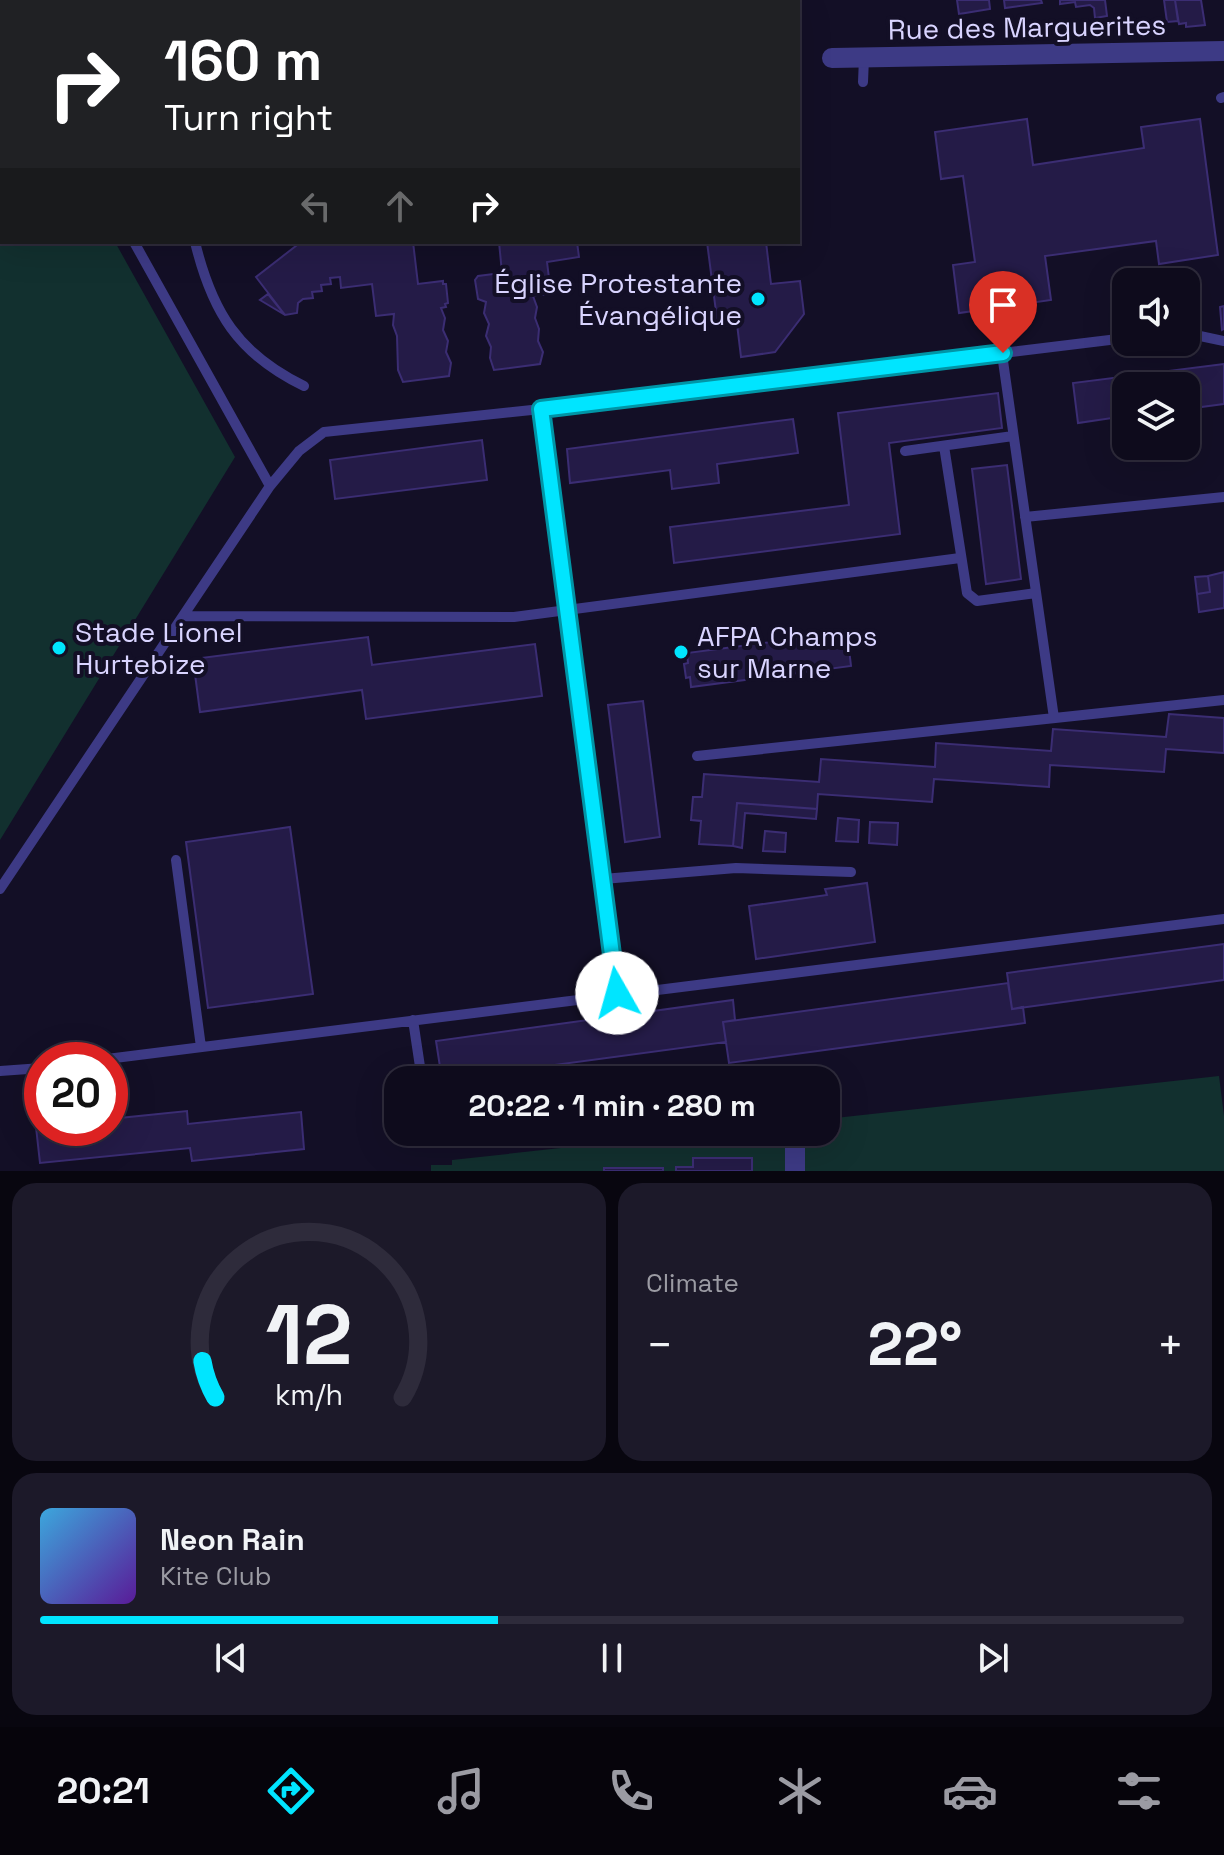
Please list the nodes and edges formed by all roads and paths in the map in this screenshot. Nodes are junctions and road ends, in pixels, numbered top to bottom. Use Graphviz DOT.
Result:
graph roads {
  1 [pos="1224,51"];
  2 [pos="832,58"];
  3 [pos="864,58"];
  4 [pos="863,82"];
  5 [pos="135,244"];
  6 [pos="195,244"];
  7 [pos="1200,336"];
  8 [pos="1112,340"];
  9 [pos="1224,341"];
  10 [pos="1003,361"];
  11 [pos="304,386"];
  12 [pos="541,409"];
  13 [pos="1013,436"];
  14 [pos="944,446"];
  15 [pos="905,451"];
  16 [pos="270,486"];
  17 [pos="1224,497"];
  18 [pos="1025,517"];
  19 [pos="960,558"];
  20 [pos="1036,593"];
  21 [pos="567,610"];
  22 [pos="184,616"];
  23 [pos="1224,700"];
  24 [pos="1054,718"];
  25 [pos="697,756"];
  26 [pos="176,860"];
  27 [pos="851,872"];
  28 [pos="603,879"];
  29 [pos="0,889"];
  30 [pos="1224,919"];
  31 [pos="617,993"];
  32 [pos="413,1020"];
  33 [pos="201,1047"];
  34 [pos="128,1056"];
  35 [pos="420,1066"];
  36 [pos="24,1069"];
  37 [pos="0,1071"];
  38 [pos="795,1147"];
  39 [pos="795,1171"];
  1 -- 3 [label="street, Rue des Marguerites"];
  2 -- 3 [label="street, Rue des Marguerites"];
  3 -- 4 [label="lane"];
  5 -- 16 [label="lane"];
  6 -- 11 [label="lane"];
  7 -- 9 [label="lane"];
  8 -- 12 [label="lane"];
  10 -- 13 [label="lane"];
  12 -- 16 [label="lane"];
  12 -- 21 [label="lane"];
  13 -- 14 [label="lane"];
  13 -- 18 [label="lane"];
  14 -- 15 [label="lane"];
  14 -- 19 [label="lane"];
  16 -- 22 [label="lane"];
  17 -- 18 [label="lane"];
  18 -- 20 [label="lane"];
  19 -- 20 [label="lane"];
  19 -- 21 [label="lane"];
  20 -- 24 [label="lane"];
  21 -- 22 [label="lane"];
  21 -- 28 [label="lane"];
  22 -- 29 [label="lane"];
  23 -- 24 [label="lane"];
  24 -- 25 [label="lane"];
  26 -- 33 [label="lane"];
  27 -- 28 [label="lane"];
  28 -- 31 [label="lane"];
  30 -- 31 [label="lane"];
  31 -- 32 [label="lane"];
  32 -- 33 [label="lane"];
  32 -- 35 [label="lane"];
  33 -- 34 [label="lane"];
  36 -- 37 [label="lane"];
  38 -- 39 [label="street"];
}
